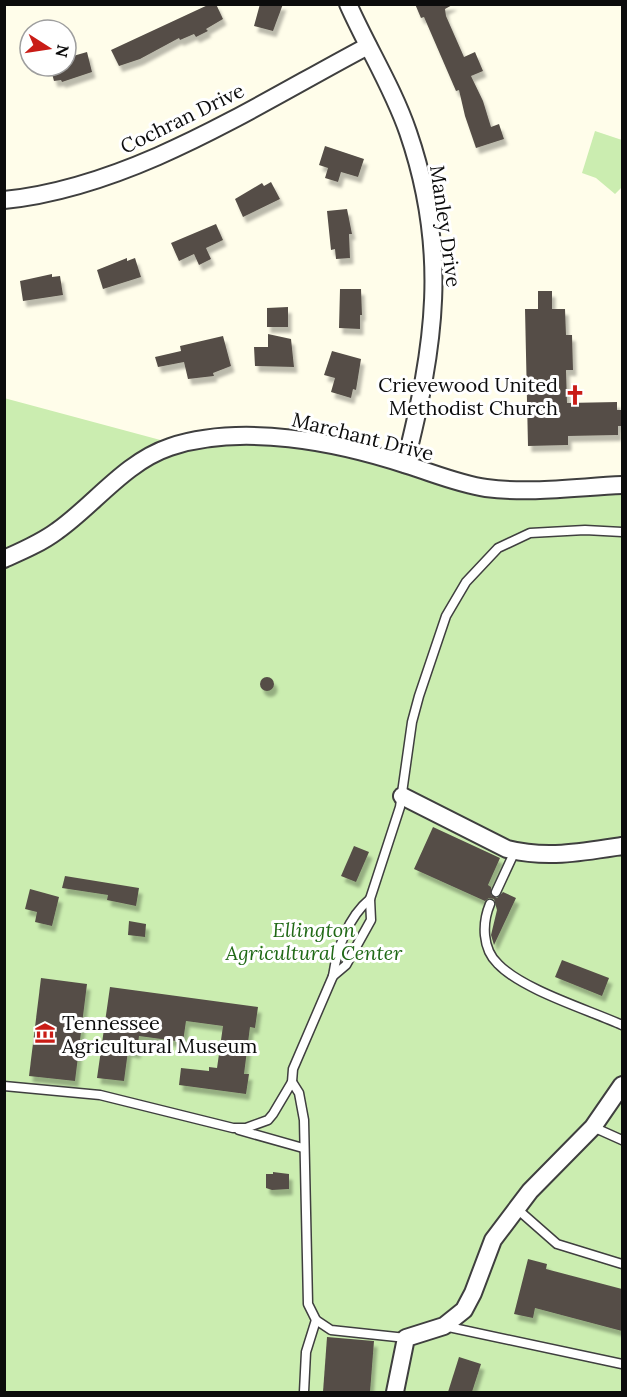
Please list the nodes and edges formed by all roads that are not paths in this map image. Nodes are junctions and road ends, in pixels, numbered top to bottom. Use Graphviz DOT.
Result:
graph roads {
  1 [pos="348,4"];
  2 [pos="368,46"];
  3 [pos="4,200"];
  4 [pos="405,464"];
  5 [pos="622,485"];
  6 [pos="622,532"];
  7 [pos="4,559"];
  8 [pos="402,796"];
  9 [pos="622,846"];
  10 [pos="515,851"];
  11 [pos="496,892"];
  12 [pos="370,899"];
  13 [pos="490,903"];
  14 [pos="333,976"];
  15 [pos="622,1025"];
  16 [pos="292,1082"];
  17 [pos="622,1085"];
  18 [pos="4,1086"];
  19 [pos="593,1127"];
  20 [pos="233,1128"];
  21 [pos="622,1140"];
  22 [pos="303,1148"];
  23 [pos="516,1208"];
  24 [pos="622,1264"];
  25 [pos="315,1320"];
  26 [pos="444,1326"];
  27 [pos="406,1338"];
  28 [pos="622,1364"];
  29 [pos="304,1392"];
  30 [pos="395,1392"];
  1 -- 2 [label="street, Manley Drive"];
  2 -- 3 [label="street, Cochran Drive"];
  2 -- 4 [label="street, Manley Drive"];
  4 -- 5 [label="street, Marchant Drive"];
  4 -- 7 [label="street, Marchant Drive"];
  6 -- 8 [label="lane"];
  8 -- 10 [label="street"];
  8 -- 12 [label="lane"];
  9 -- 10 [label="street"];
  10 -- 11 [label="lane"];
  12 -- 14 [label="lane"];
  12 -- 14 [label="lane"];
  13 -- 15 [label="lane"];
  14 -- 16 [label="lane"];
  16 -- 20 [label="lane"];
  16 -- 22 [label="lane"];
  17 -- 19 [label="street"];
  18 -- 20 [label="lane"];
  19 -- 21 [label="lane"];
  19 -- 23 [label="street"];
  20 -- 22 [label="lane"];
  22 -- 25 [label="lane"];
  23 -- 24 [label="lane"];
  23 -- 26 [label="street"];
  25 -- 27 [label="lane"];
  25 -- 29 [label="lane"];
  26 -- 27 [label="street"];
  26 -- 28 [label="lane"];
  27 -- 30 [label="street"];
}
